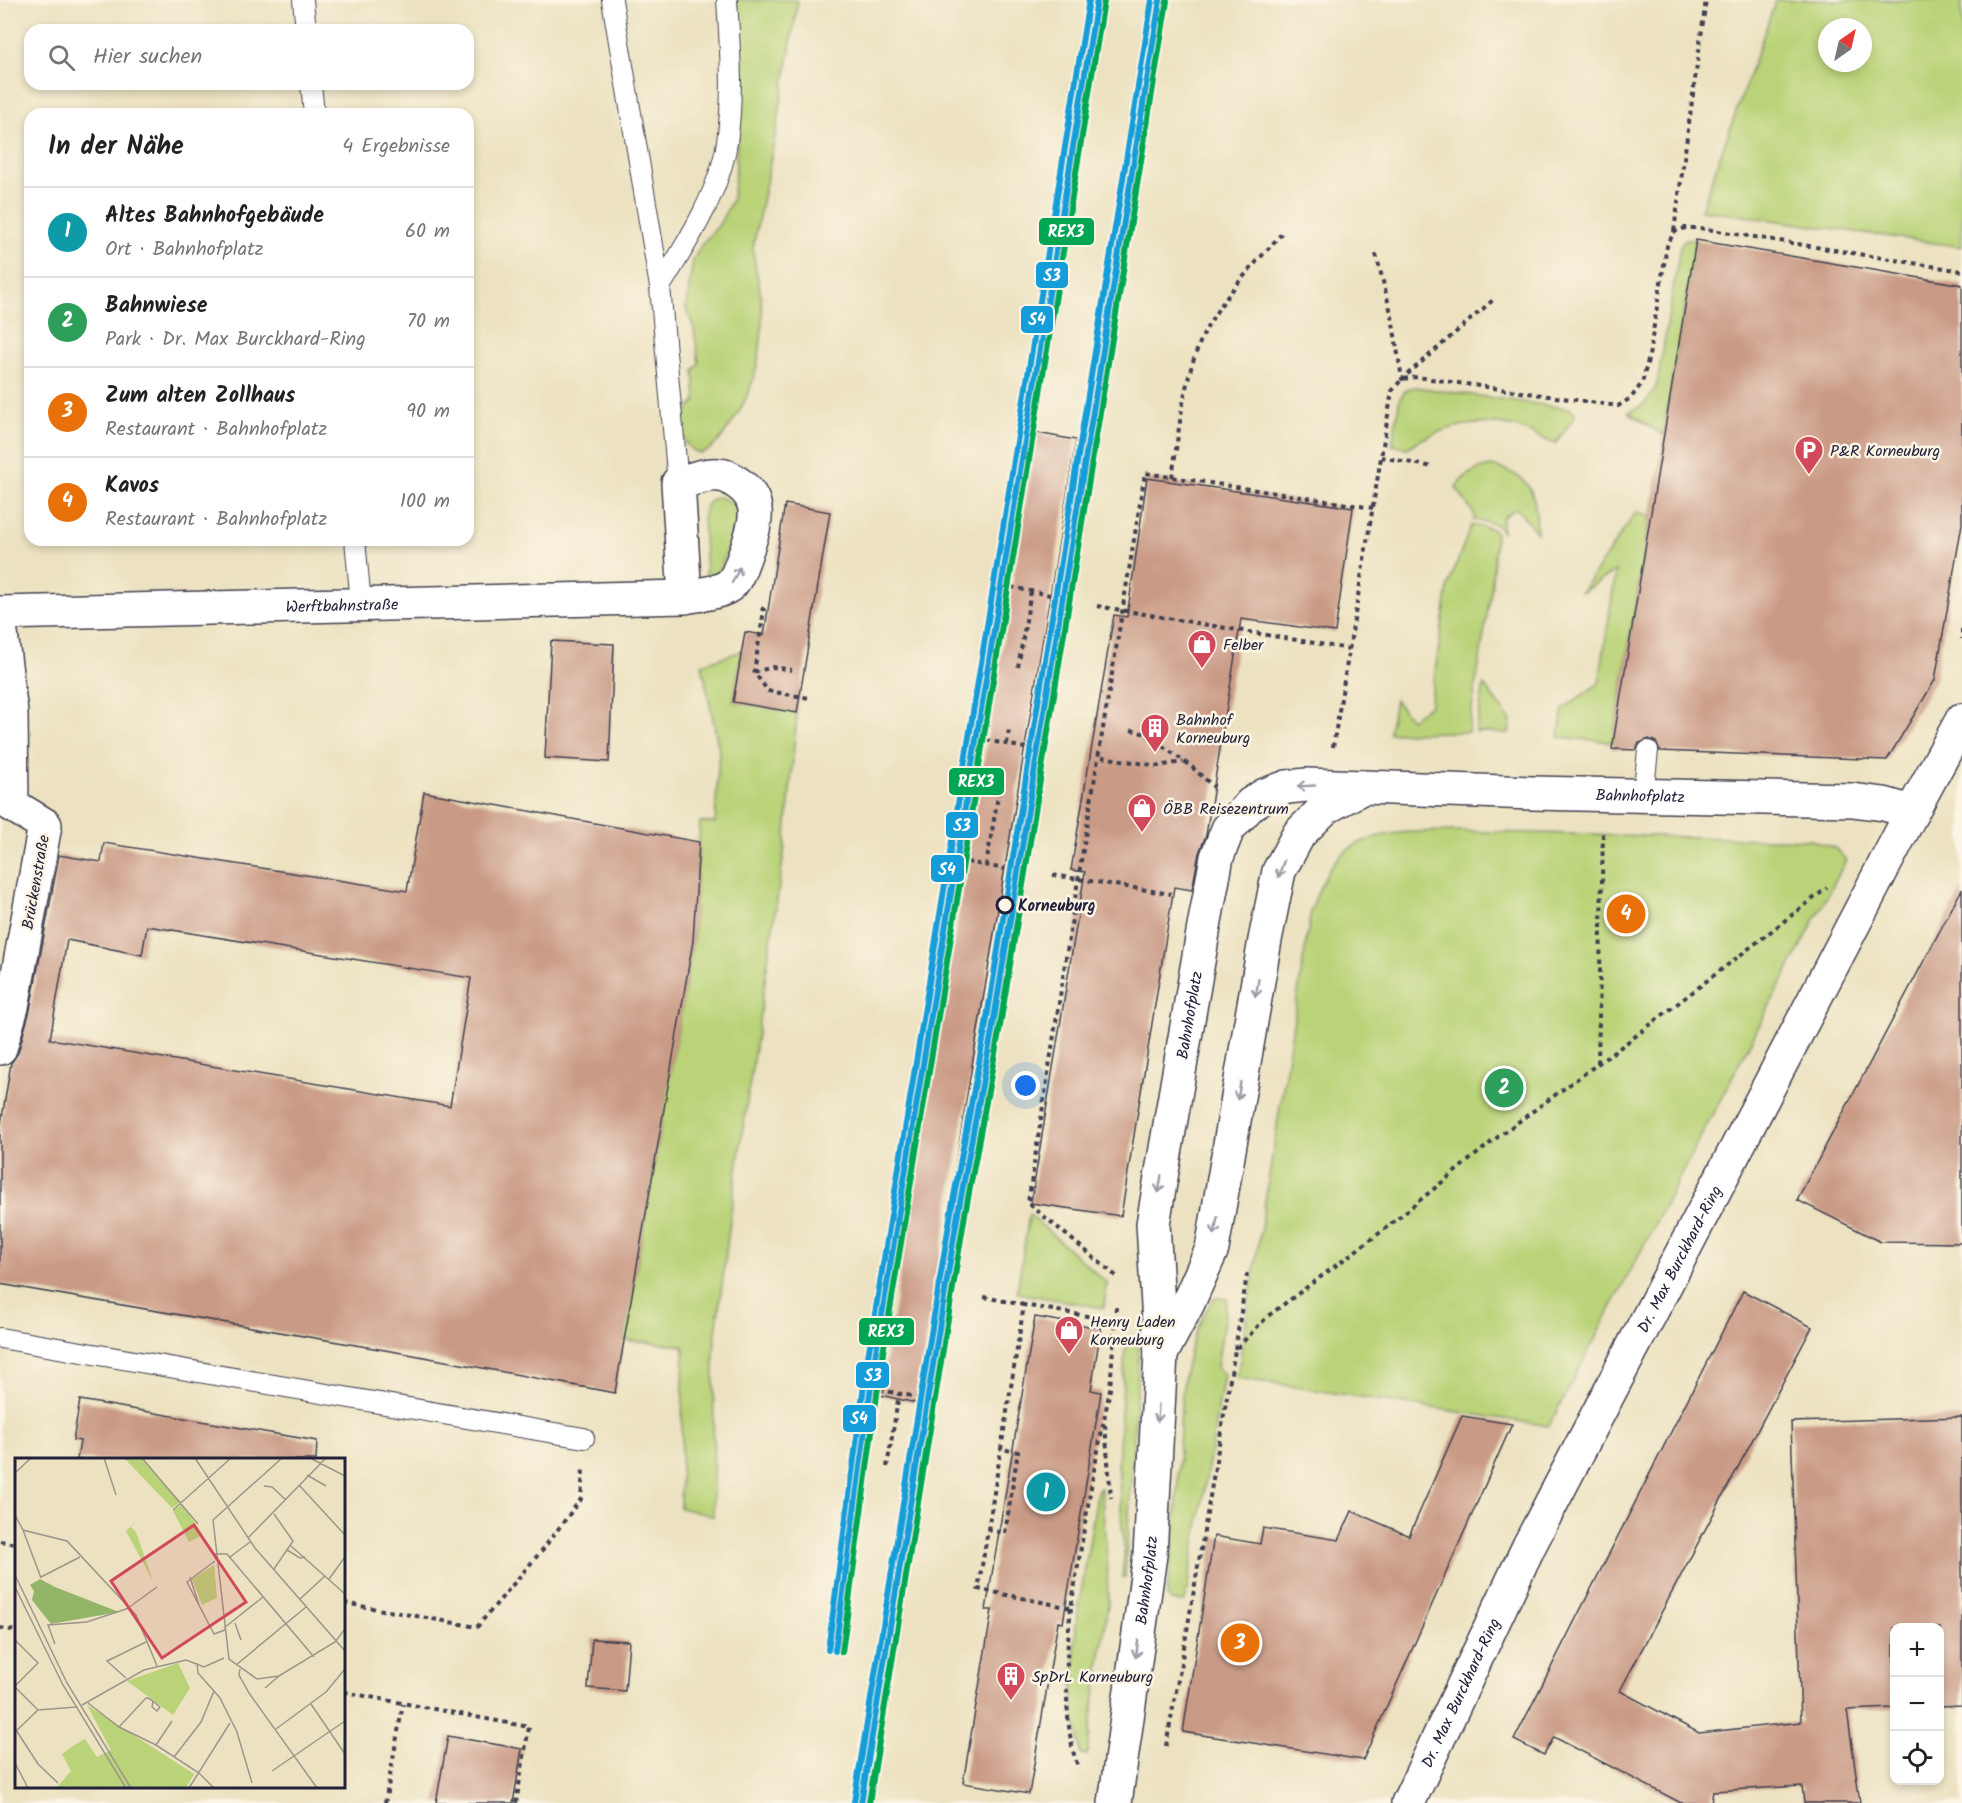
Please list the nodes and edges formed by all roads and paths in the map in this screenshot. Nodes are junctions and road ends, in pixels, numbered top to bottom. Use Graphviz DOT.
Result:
graph roads {
  1 [pos="303,0"];
  2 [pos="612,0"];
  3 [pos="727,0"];
  4 [pos="1706,0"];
  5 [pos="305,24"];
  6 [pos="312,90"];
  7 [pos="313,108"];
  8 [pos="1674,231"];
  9 [pos="1282,233"];
  10 [pos="1376,255"];
  11 [pos="1962,271"];
  12 [pos="660,287"];
  13 [pos="1493,300"];
  14 [pos="1402,379"];
  15 [pos="1381,458"];
  16 [pos="1433,467"];
  17 [pos="1173,477"];
  18 [pos="678,483"];
  19 [pos="1373,508"];
  20 [pos="356,546"];
  21 [pos="731,585"];
  22 [pos="1011,587"];
  23 [pos="1031,591"];
  24 [pos="1050,595"];
  25 [pos="685,597"];
  26 [pos="361,603"];
  27 [pos="1097,606"];
  28 [pos="1122,610"];
  29 [pos="0,628"];
  30 [pos="1962,629"];
  31 [pos="1962,639"];
  32 [pos="1349,650"];
  33 [pos="1018,667"];
  34 [pos="792,670"];
  35 [pos="754,672"];
  36 [pos="809,698"];
  37 [pos="1962,720"];
  38 [pos="1009,729"];
  39 [pos="1131,730"];
  40 [pos="986,740"];
  41 [pos="1007,744"];
  42 [pos="1025,748"];
  43 [pos="1648,751"];
  44 [pos="1102,757"];
  45 [pos="1327,786"];
  46 [pos="1365,786"];
  47 [pos="999,790"];
  48 [pos="1603,795"];
  49 [pos="1643,796"];
  50 [pos="1912,812"];
  51 [pos="967,862"];
  52 [pos="986,866"];
  53 [pos="1005,869"];
  54 [pos="1053,875"];
  55 [pos="1077,880"];
  56 [pos="1829,887"];
  57 [pos="1210,896"];
  58 [pos="0,1048"];
  59 [pos="1598,1064"];
  60 [pos="1155,1258"];
  61 [pos="1205,1266"];
  62 [pos="984,1297"];
  63 [pos="1117,1300"];
  64 [pos="1024,1305"];
  65 [pos="1115,1322"];
  66 [pos="0,1338"];
  67 [pos="1235,1350"];
  68 [pos="1161,1354"];
  69 [pos="880,1390"];
  70 [pos="899,1394"];
  71 [pos="917,1397"];
  72 [pos="584,1438"];
  73 [pos="1001,1449"];
  74 [pos="887,1467"];
  75 [pos="988,1530"];
  76 [pos="0,1541"];
  77 [pos="15,1544"];
  78 [pos="345,1603"];
  79 [pos="1071,1608"];
  80 [pos="0,1628"];
  81 [pos="15,1631"];
  82 [pos="345,1692"];
  83 [pos="403,1704"];
  84 [pos="1166,1746"];
  85 [pos="1082,1775"];
  86 [pos="385,1803"];
  87 [pos="516,1803"];
  88 [pos="1115,1803"];
  89 [pos="1408,1803"];
  1 -- 5 [label="lane"];
  2 -- 12 [label="lane"];
  3 -- 12 [label="lane"];
  4 -- 8 [label="path"];
  6 -- 7 [label="lane"];
  8 -- 11 [label="path"];
  8 -- 14 [label="path"];
  9 -- 17 [label="path"];
  10 -- 14 [label="path"];
  12 -- 18 [label="lane"];
  13 -- 14 [label="path"];
  14 -- 15 [label="path"];
  15 -- 16 [label="path"];
  15 -- 19 [label="path"];
  17 -- 19 [label="path"];
  17 -- 28 [label="path"];
  21 -- 18 [label="street, one-way"];
  18 -- 25 [label="street"];
  19 -- 32 [label="path"];
  20 -- 26 [label="lane"];
  21 -- 25 [label="street, Werftbahnstraße"];
  21 -- 35 [label="path"];
  22 -- 23 [label="path"];
  23 -- 24 [label="path"];
  23 -- 33 [label="path"];
  25 -- 26 [label="street, Werftbahnstraße"];
  26 -- 29 [label="street, Werftbahnstraße"];
  27 -- 28 [label="path"];
  28 -- 32 [label="path"];
  28 -- 55 [label="path"];
  29 -- 58 [label="street, Brückenstraße"];
  30 -- 31 [label="path"];
  32 -- 45 [label="path"];
  34 -- 35 [label="path"];
  35 -- 36 [label="path"];
  37 -- 50 [label="street, Dr. Max Burckhard-Ring"];
  38 -- 41 [label="path"];
  39 -- 44 [label="path"];
  40 -- 41 [label="path"];
  41 -- 42 [label="path"];
  43 -- 49 [label="lane"];
  45 -- 46 [label="street, Bahnhofplatz"];
  45 -- 57 [label="street, Bahnhofplatz, one-way"];
  46 -- 48 [label="street, Bahnhofplatz"];
  46 -- 61 [label="street, Bahnhofplatz, one-way"];
  47 -- 52 [label="path"];
  48 -- 49 [label="street, Bahnhofplatz"];
  48 -- 59 [label="path"];
  49 -- 50 [label="street, Bahnhofplatz"];
  50 -- 89 [label="street, Dr. Max Burckhard-Ring"];
  51 -- 52 [label="path"];
  52 -- 53 [label="path"];
  54 -- 55 [label="path"];
  55 -- 57 [label="path"];
  55 -- 60 [label="path"];
  56 -- 59 [label="path"];
  57 -- 60 [label="street, Bahnhofplatz, one-way"];
  59 -- 67 [label="path"];
  60 -- 68 [label="street, Bahnhofplatz"];
  61 -- 67 [label="path"];
  61 -- 68 [label="street, Bahnhofplatz"];
  62 -- 64 [label="path"];
  63 -- 65 [label="path"];
  64 -- 65 [label="path"];
  64 -- 73 [label="path"];
  65 -- 79 [label="path"];
  66 -- 72 [label="lane"];
  67 -- 84 [label="path"];
  68 -- 88 [label="street, Bahnhofplatz, one-way"];
  69 -- 70 [label="path"];
  70 -- 71 [label="path"];
  70 -- 74 [label="path"];
  72 -- 78 [label="path"];
  73 -- 75 [label="path"];
  73 -- 75 [label="path"];
  75 -- 79 [label="path"];
  76 -- 77 [label="path"];
  79 -- 85 [label="path"];
  80 -- 81 [label="path"];
  82 -- 83 [label="path"];
  83 -- 86 [label="path"];
  83 -- 87 [label="path"];
}
